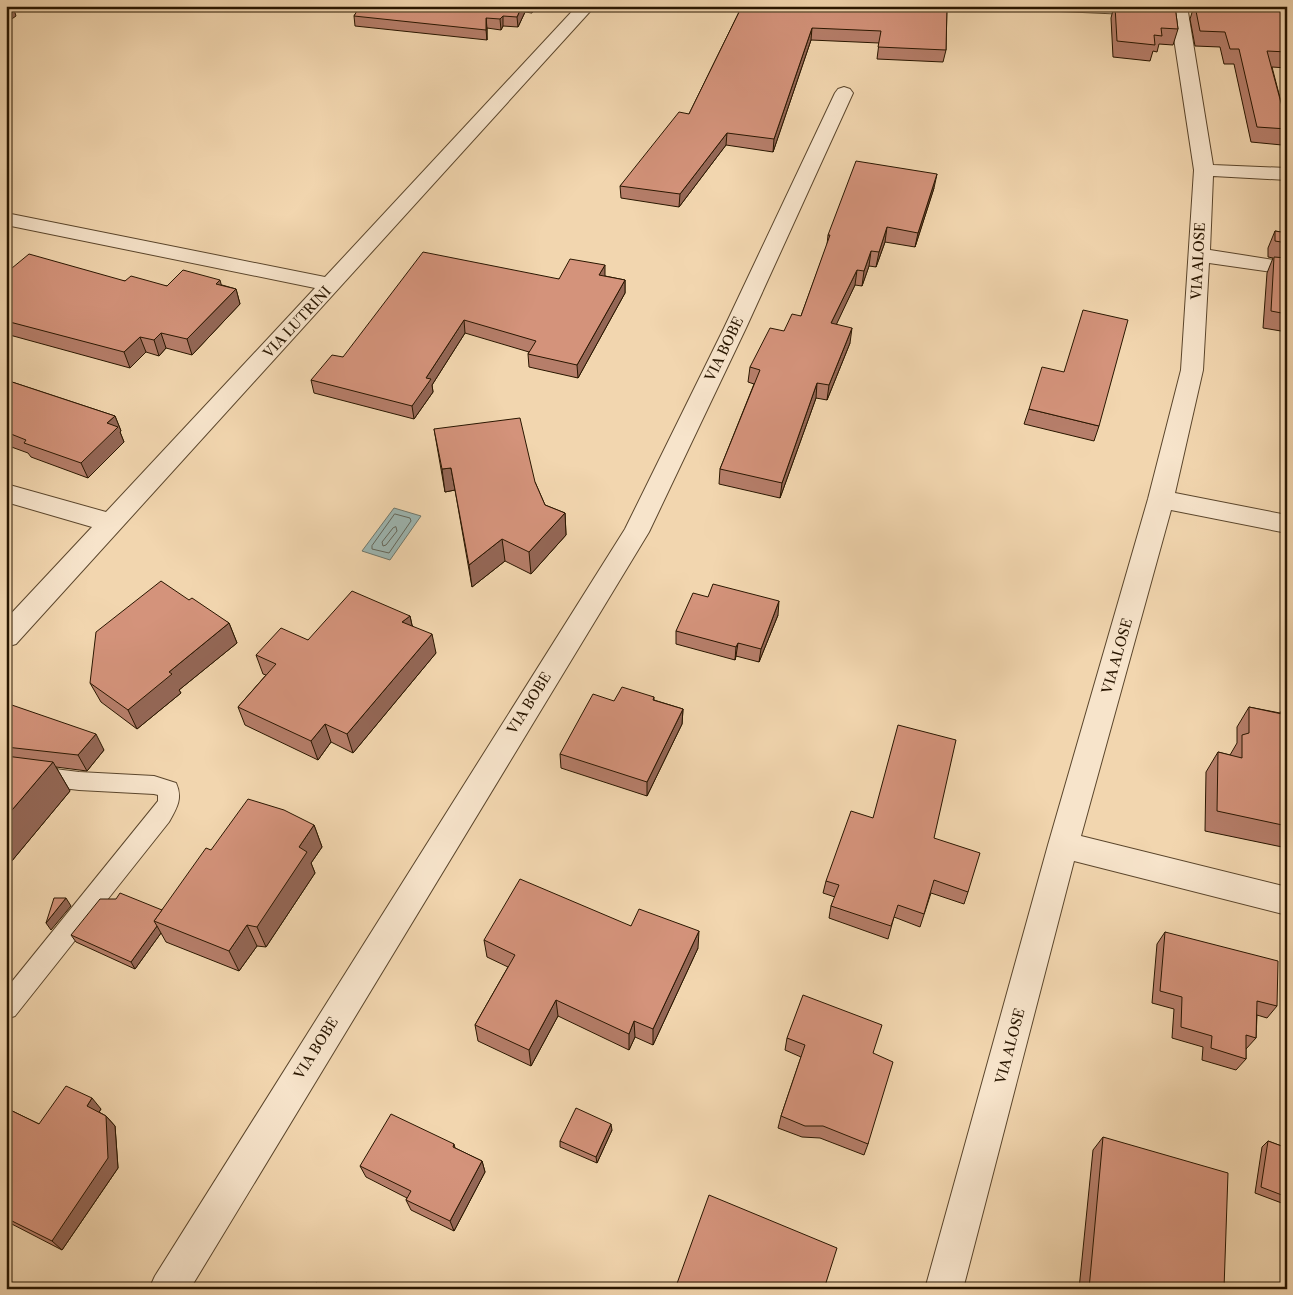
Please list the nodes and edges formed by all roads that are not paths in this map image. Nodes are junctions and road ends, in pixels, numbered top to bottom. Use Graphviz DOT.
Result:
graph roads {
  1 [pos="586,6"];
  2 [pos="1060,6"];
  3 [pos="844,93"];
  4 [pos="1204,170"];
  5 [pos="1287,174"];
  6 [pos="6,219"];
  7 [pos="1199,255"];
  8 [pos="1287,268"];
  9 [pos="331,285"];
  10 [pos="6,493"];
  11 [pos="1161,499"];
  12 [pos="111,523"];
  13 [pos="1287,524"];
  14 [pos="6,637"];
  15 [pos="6,772"];
  16 [pos="1063,845"];
  17 [pos="1287,901"];
  18 [pos="6,1008"];
  19 [pos="168,1289"];
  20 [pos="944,1289"];
  1 -- 9 [label="street, VIA LUTRINI"];
  2 -- 4 [label="street, VIA ALOSE"];
  3 -- 19 [label="street, VIA BOBE"];
  4 -- 5 [label="street"];
  4 -- 7 [label="street, VIA ALOSE"];
  6 -- 9 [label="street"];
  7 -- 8 [label="street"];
  7 -- 11 [label="street, VIA ALOSE"];
  9 -- 12 [label="street, VIA LUTRINI"];
  10 -- 12 [label="street"];
  11 -- 13 [label="street"];
  11 -- 16 [label="street, VIA ALOSE"];
  12 -- 14 [label="street, VIA LUTRINI"];
  15 -- 18 [label="lane"];
  16 -- 17 [label="street"];
  16 -- 20 [label="street, VIA ALOSE"];
}
